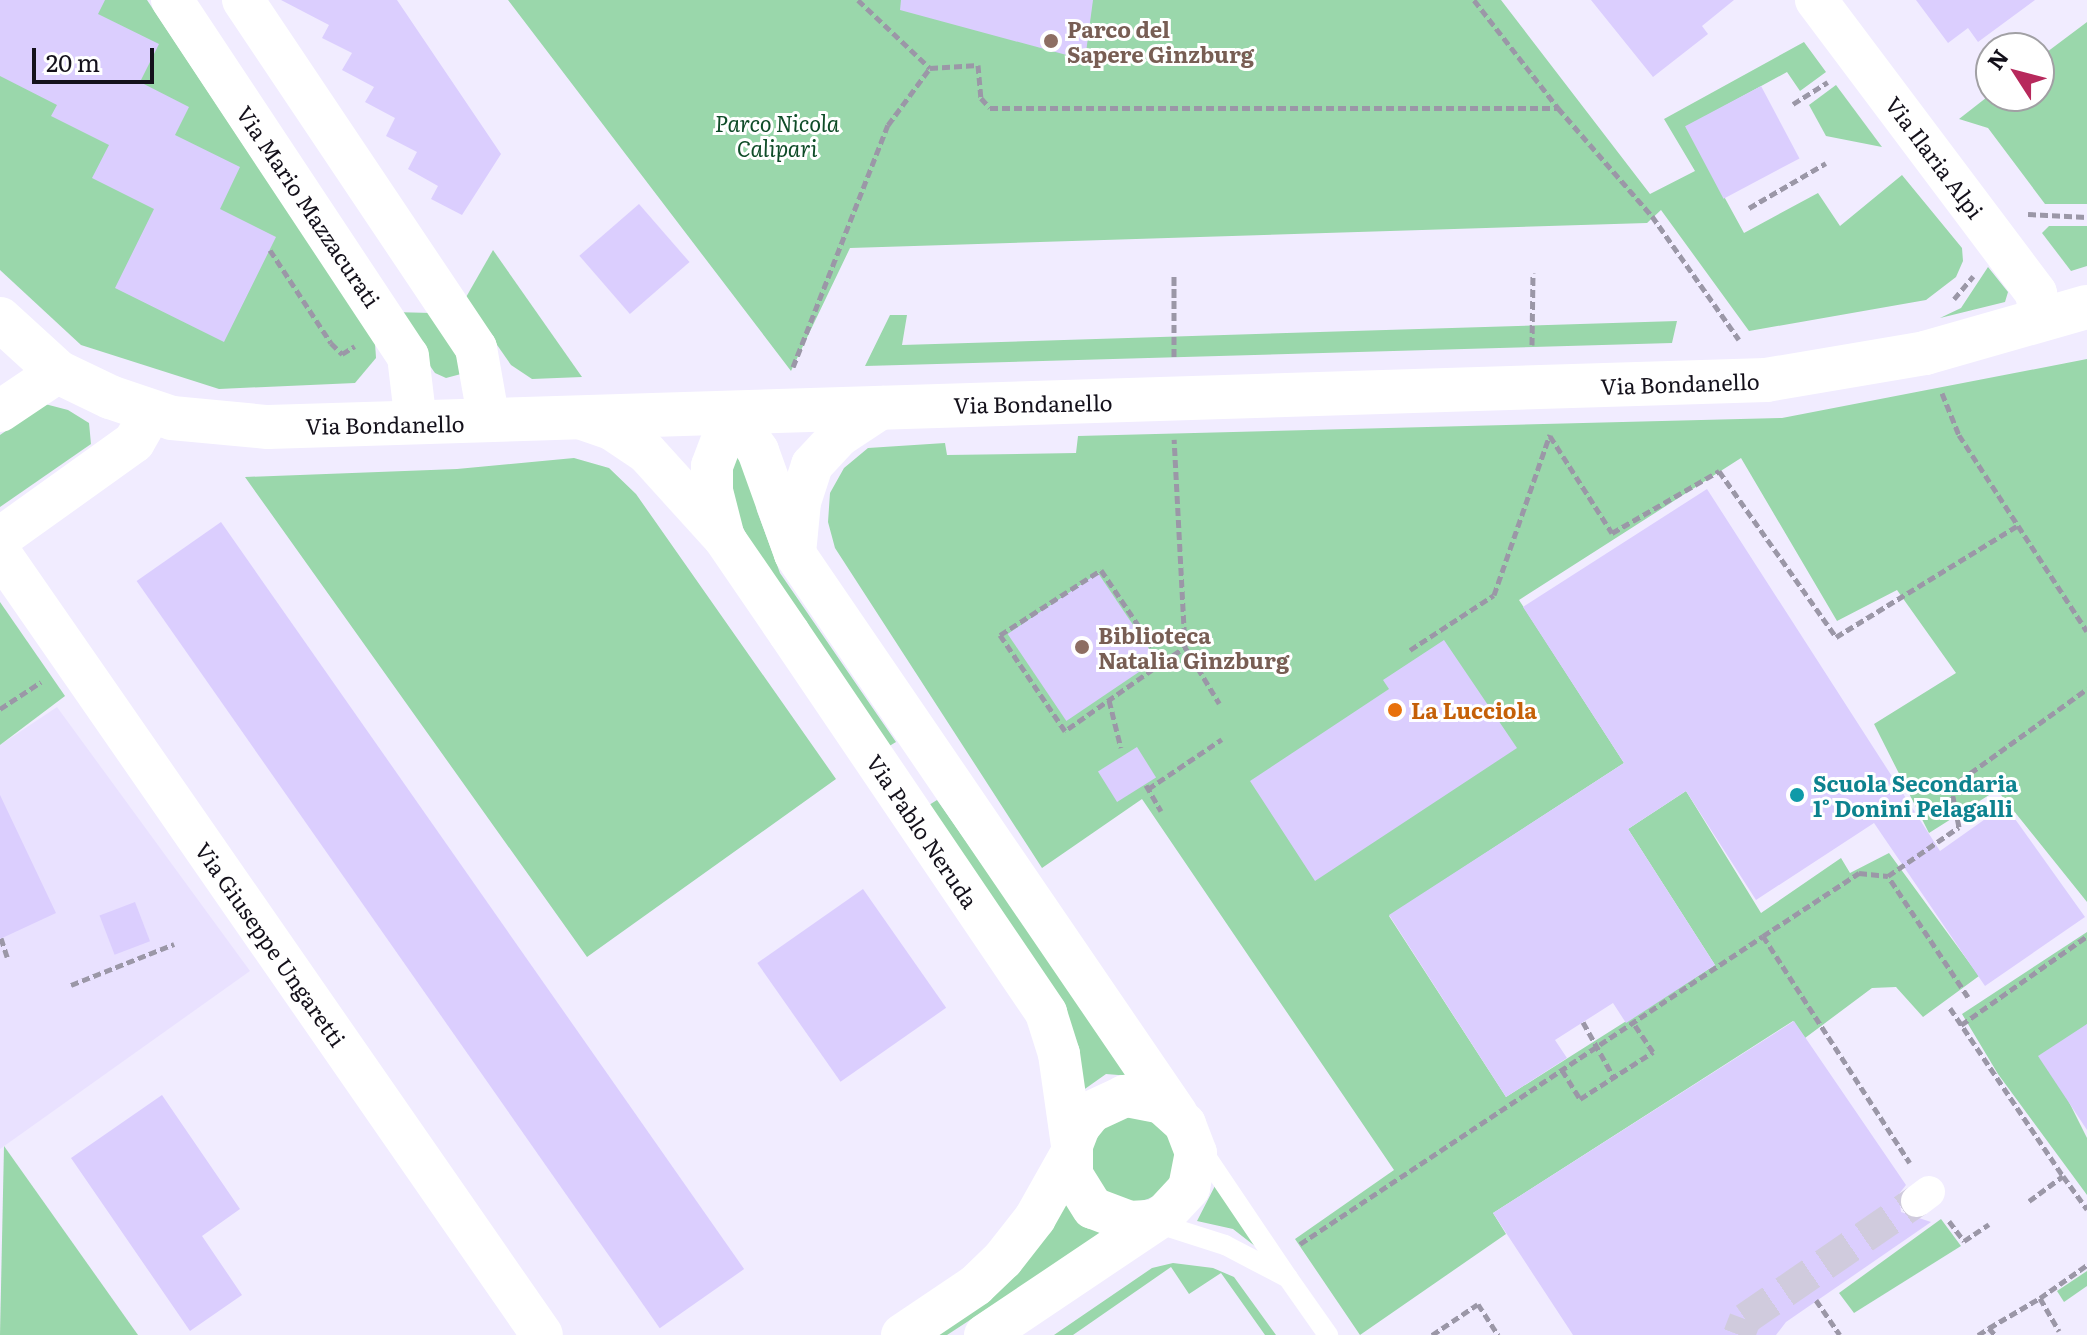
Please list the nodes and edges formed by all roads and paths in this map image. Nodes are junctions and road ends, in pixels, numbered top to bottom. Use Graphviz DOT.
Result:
graph roads {
  1 [pos="172,0"];
  2 [pos="243,0"];
  3 [pos="858,0"];
  4 [pos="1474,0"];
  5 [pos="1816,0"];
  6 [pos="930,68"];
  7 [pos="1838,75"];
  8 [pos="1793,104"];
  9 [pos="1558,108"];
  10 [pos="1826,163"];
  11 [pos="1749,208"];
  12 [pos="2022,214"];
  13 [pos="2087,217"];
  14 [pos="270,250"];
  15 [pos="1533,273"];
  16 [pos="1174,276"];
  17 [pos="2087,307"];
  18 [pos="0,319"];
  19 [pos="2041,320"];
  20 [pos="362,334"];
  21 [pos="1744,347"];
  22 [pos="1925,353"];
  23 [pos="1531,358"];
  24 [pos="1174,370"];
  25 [pos="791,371"];
  26 [pos="58,372"];
  27 [pos="883,407"];
  28 [pos="0,411"];
  29 [pos="151,413"];
  30 [pos="732,413"];
  31 [pos="579,418"];
  32 [pos="489,421"];
  33 [pos="416,423"];
  34 [pos="1553,426"];
  35 [pos="1173,428"];
  36 [pos="1550,436"];
  37 [pos="2017,526"];
  38 [pos="0,538"];
  39 [pos="724,538"];
  40 [pos="0,553"];
  41 [pos="795,554"];
  42 [pos="2087,631"];
  43 [pos="1185,647"];
  44 [pos="1410,650"];
  45 [pos="1163,662"];
  46 [pos="51,675"];
  47 [pos="2087,689"];
  48 [pos="1109,700"];
  49 [pos="1219,703"];
  50 [pos="0,709"];
  51 [pos="1222,739"];
  52 [pos="1121,748"];
  53 [pos="929,752"];
  54 [pos="889,780"];
  55 [pos="1161,811"];
  56 [pos="1888,876"];
  57 [pos="1763,936"];
  58 [pos="2087,936"];
  59 [pos="1,938"];
  60 [pos="174,944"];
  61 [pos="7,957"];
  62 [pos="71,985"];
  63 [pos="1968,997"];
  64 [pos="1950,1008"];
  65 [pos="1583,1022"];
  66 [pos="1633,1022"];
  67 [pos="1961,1025"];
  68 [pos="1562,1070"];
  69 [pos="1613,1076"];
  70 [pos="1184,1124"];
  71 [pos="1071,1150"];
  72 [pos="2063,1176"];
  73 [pos="2029,1201"];
  74 [pos="2087,1209"];
  75 [pos="1148,1221"];
  76 [pos="1989,1224"];
  77 [pos="1297,1246"];
  78 [pos="2087,1265"];
  79 [pos="1288,1278"];
  80 [pos="2040,1298"];
  81 [pos="1816,1300"];
  82 [pos="1989,1328"];
  83 [pos="2059,1331"];
  84 [pos="542,1335"];
  85 [pos="902,1335"];
  86 [pos="985,1335"];
  87 [pos="1328,1335"];
  88 [pos="1432,1335"];
  89 [pos="1498,1335"];
  90 [pos="1840,1335"];
  91 [pos="1978,1335"];
  92 [pos="1995,1335"];
  1 -- 33 [label="street, Via Mario Mazzacurati"];
  2 -- 32 [label="street"];
  3 -- 6 [label="path"];
  4 -- 9 [label="path"];
  5 -- 19 [label="street, Via Ilaria Alpi"];
  6 -- 9 [label="path"];
  6 -- 25 [label="path"];
  7 -- 8 [label="path"];
  9 -- 21 [label="path"];
  10 -- 11 [label="path"];
  12 -- 13 [label="path"];
  14 -- 20 [label="path"];
  15 -- 23 [label="path"];
  16 -- 24 [label="path"];
  17 -- 19 [label="street, Via Bondanello"];
  18 -- 26 [label="street, Via Bondanello"];
  19 -- 22 [label="street, Via Bondanello"];
  22 -- 27 [label="street, Via Bondanello"];
  22 -- 37 [label="path"];
  26 -- 28 [label="street"];
  26 -- 29 [label="street, Via Bondanello"];
  27 -- 30 [label="street, Via Bondanello"];
  27 -- 41 [label="street"];
  29 -- 33 [label="street, Via Bondanello"];
  29 -- 38 [label="street"];
  30 -- 31 [label="street, Via Bondanello"];
  30 -- 39 [label="street, Via Pablo Neruda"];
  30 -- 41 [label="street"];
  31 -- 32 [label="street, Via Bondanello"];
  31 -- 39 [label="street, Via Pablo Neruda"];
  32 -- 33 [label="street, Via Bondanello"];
  34 -- 36 [label="path"];
  35 -- 43 [label="path"];
  36 -- 37 [label="path"];
  36 -- 44 [label="path"];
  37 -- 42 [label="path"];
  39 -- 54 [label="street, Via Pablo Neruda"];
  40 -- 84 [label="street, Via Giuseppe Ungaretti"];
  41 -- 53 [label="street"];
  43 -- 45 [label="path"];
  43 -- 49 [label="path"];
  45 -- 48 [label="path"];
  45 -- 48 [label="path"];
  46 -- 50 [label="path"];
  47 -- 56 [label="path"];
  48 -- 52 [label="path"];
  51 -- 55 [label="path"];
  53 -- 54 [label="street"];
  53 -- 70 [label="street"];
  54 -- 71 [label="street, Via Pablo Neruda"];
  56 -- 57 [label="path"];
  56 -- 63 [label="path"];
  57 -- 66 [label="path"];
  57 -- 76 [label="path"];
  58 -- 67 [label="path"];
  59 -- 61 [label="path"];
  60 -- 62 [label="path"];
  64 -- 67 [label="path"];
  65 -- 69 [label="path"];
  66 -- 68 [label="path"];
  66 -- 69 [label="path"];
  67 -- 72 [label="path"];
  68 -- 69 [label="path"];
  68 -- 77 [label="path"];
  70 -- 71 [label="street"];
  70 -- 75 [label="street"];
  70 -- 79 [label="lane"];
  71 -- 75 [label="street"];
  71 -- 85 [label="street"];
  72 -- 73 [label="path"];
  72 -- 74 [label="path"];
  75 -- 79 [label="lane"];
  75 -- 86 [label="street"];
  78 -- 80 [label="path"];
  79 -- 87 [label="lane"];
  80 -- 82 [label="path"];
  80 -- 83 [label="path"];
  81 -- 90 [label="path"];
  82 -- 91 [label="path"];
  82 -- 92 [label="path"];
  88 -- 89 [label="path"];
}
